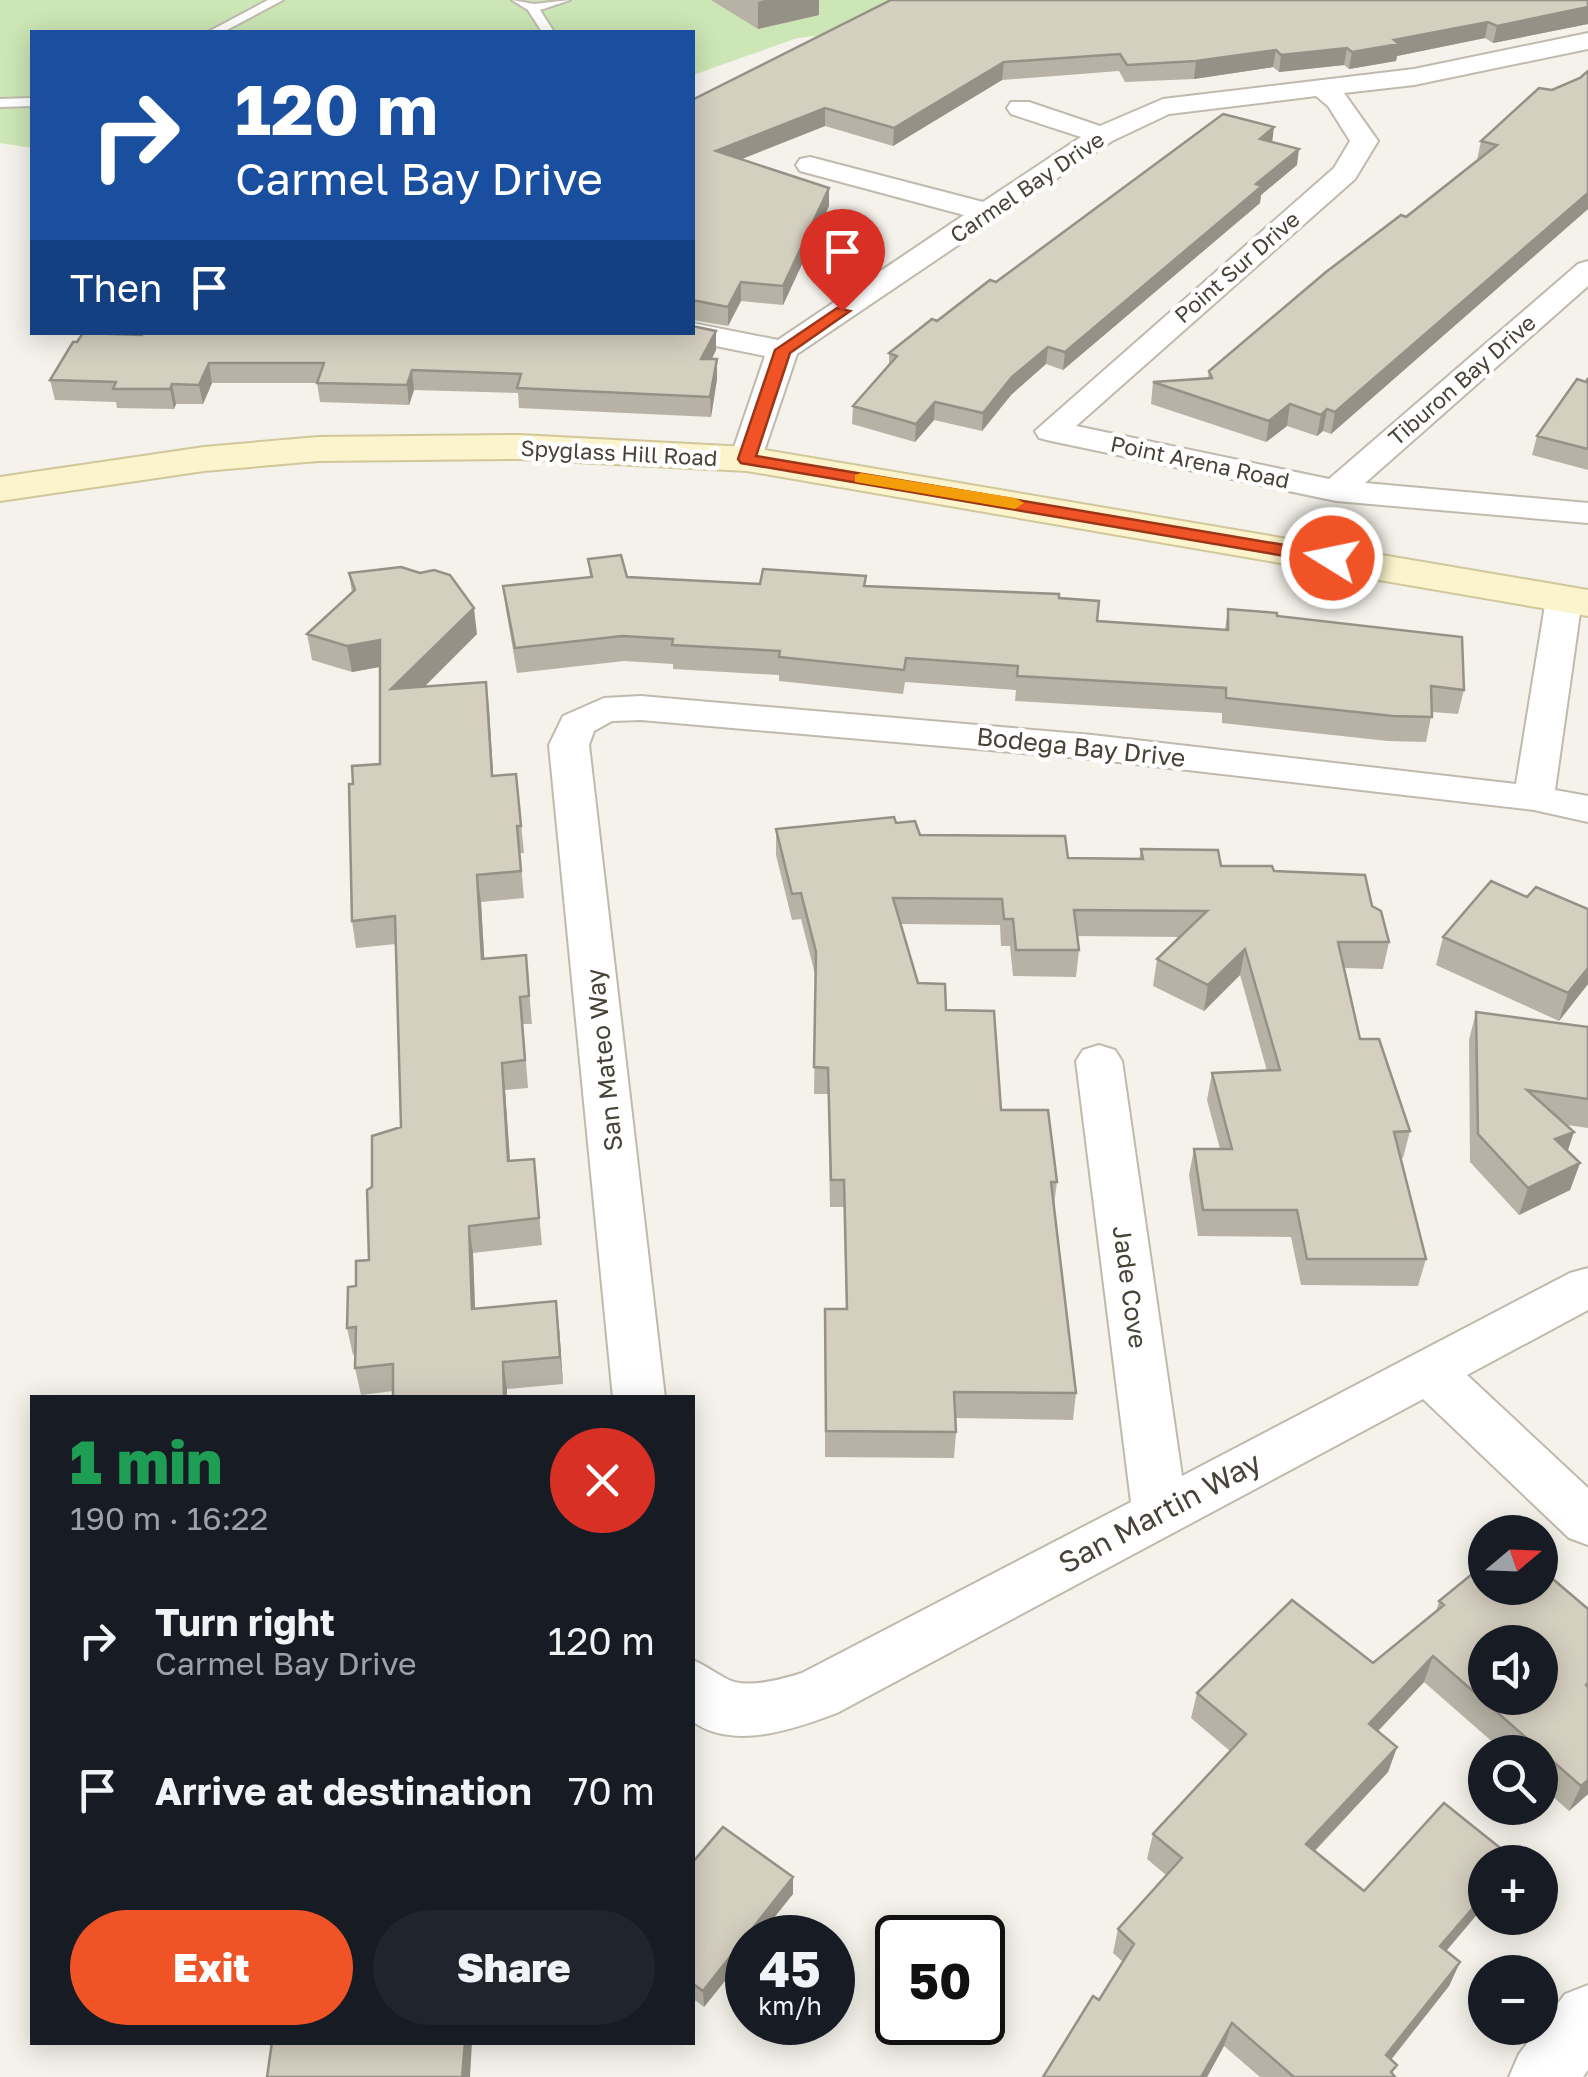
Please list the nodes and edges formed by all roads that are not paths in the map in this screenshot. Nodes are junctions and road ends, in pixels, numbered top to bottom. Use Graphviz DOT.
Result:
graph roads {
  1 [pos="276,0"];
  2 [pos="518,0"];
  3 [pos="564,0"];
  4 [pos="533,8"];
  5 [pos="217,30"];
  6 [pos="547,30"];
  7 [pos="1588,41"];
  8 [pos="1323,89"];
  9 [pos="30,102"];
  10 [pos="0,103"];
  11 [pos="1020,108"];
  12 [pos="1102,135"];
  13 [pos="810,165"];
  14 [pos="990,213"];
  15 [pos="1588,270"];
  16 [pos="695,333"];
  17 [pos="783,350"];
  18 [pos="1051,430"];
  19 [pos="746,459"];
  20 [pos="0,489"];
  21 [pos="1336,491"];
  22 [pos="1588,512"];
  23 [pos="1576,601"];
  24 [pos="576,724"];
  25 [pos="1534,798"];
  26 [pos="1588,808"];
  27 [pos="1099,1061"];
  28 [pos="1588,1287"];
  29 [pos="1430,1373"];
  30 [pos="639,1395"];
  31 [pos="1160,1513"];
  32 [pos="1588,1522"];
  33 [pos="707,1697"];
  34 [pos="1588,2017"];
  35 [pos="1542,2077"];
  1 -- 5 [label="lane"];
  2 -- 4 [label="lane"];
  3 -- 4 [label="lane"];
  4 -- 6 [label="lane"];
  7 -- 8 [label="street, Carmel Bay Drive"];
  8 -- 12 [label="street, Carmel Bay Drive"];
  8 -- 18 [label="street, Point Sur Drive"];
  9 -- 10 [label="lane"];
  11 -- 12 [label="street"];
  12 -- 14 [label="street, Carmel Bay Drive"];
  13 -- 14 [label="street"];
  14 -- 17 [label="street, Carmel Bay Drive"];
  15 -- 21 [label="street, Tiburon Bay Drive"];
  16 -- 17 [label="street"];
  17 -- 19 [label="street"];
  18 -- 21 [label="street, Point Arena Road"];
  19 -- 20 [label="main road, Spyglass Hill Road"];
  19 -- 23 [label="main road, Spyglass Hill Road"];
  21 -- 22 [label="street, Point Arena Road"];
  23 -- 25 [label="street"];
  24 -- 25 [label="street, Bodega Bay Drive"];
  24 -- 30 [label="street, San Mateo Way"];
  25 -- 26 [label="street, Bodega Bay Drive"];
  27 -- 31 [label="street, Jade Cove"];
  28 -- 29 [label="street, San Martin Way"];
  29 -- 31 [label="street, San Martin Way"];
  29 -- 32 [label="street"];
  31 -- 33 [label="street, San Martin Way"];
  34 -- 35 [label="street"];
}
